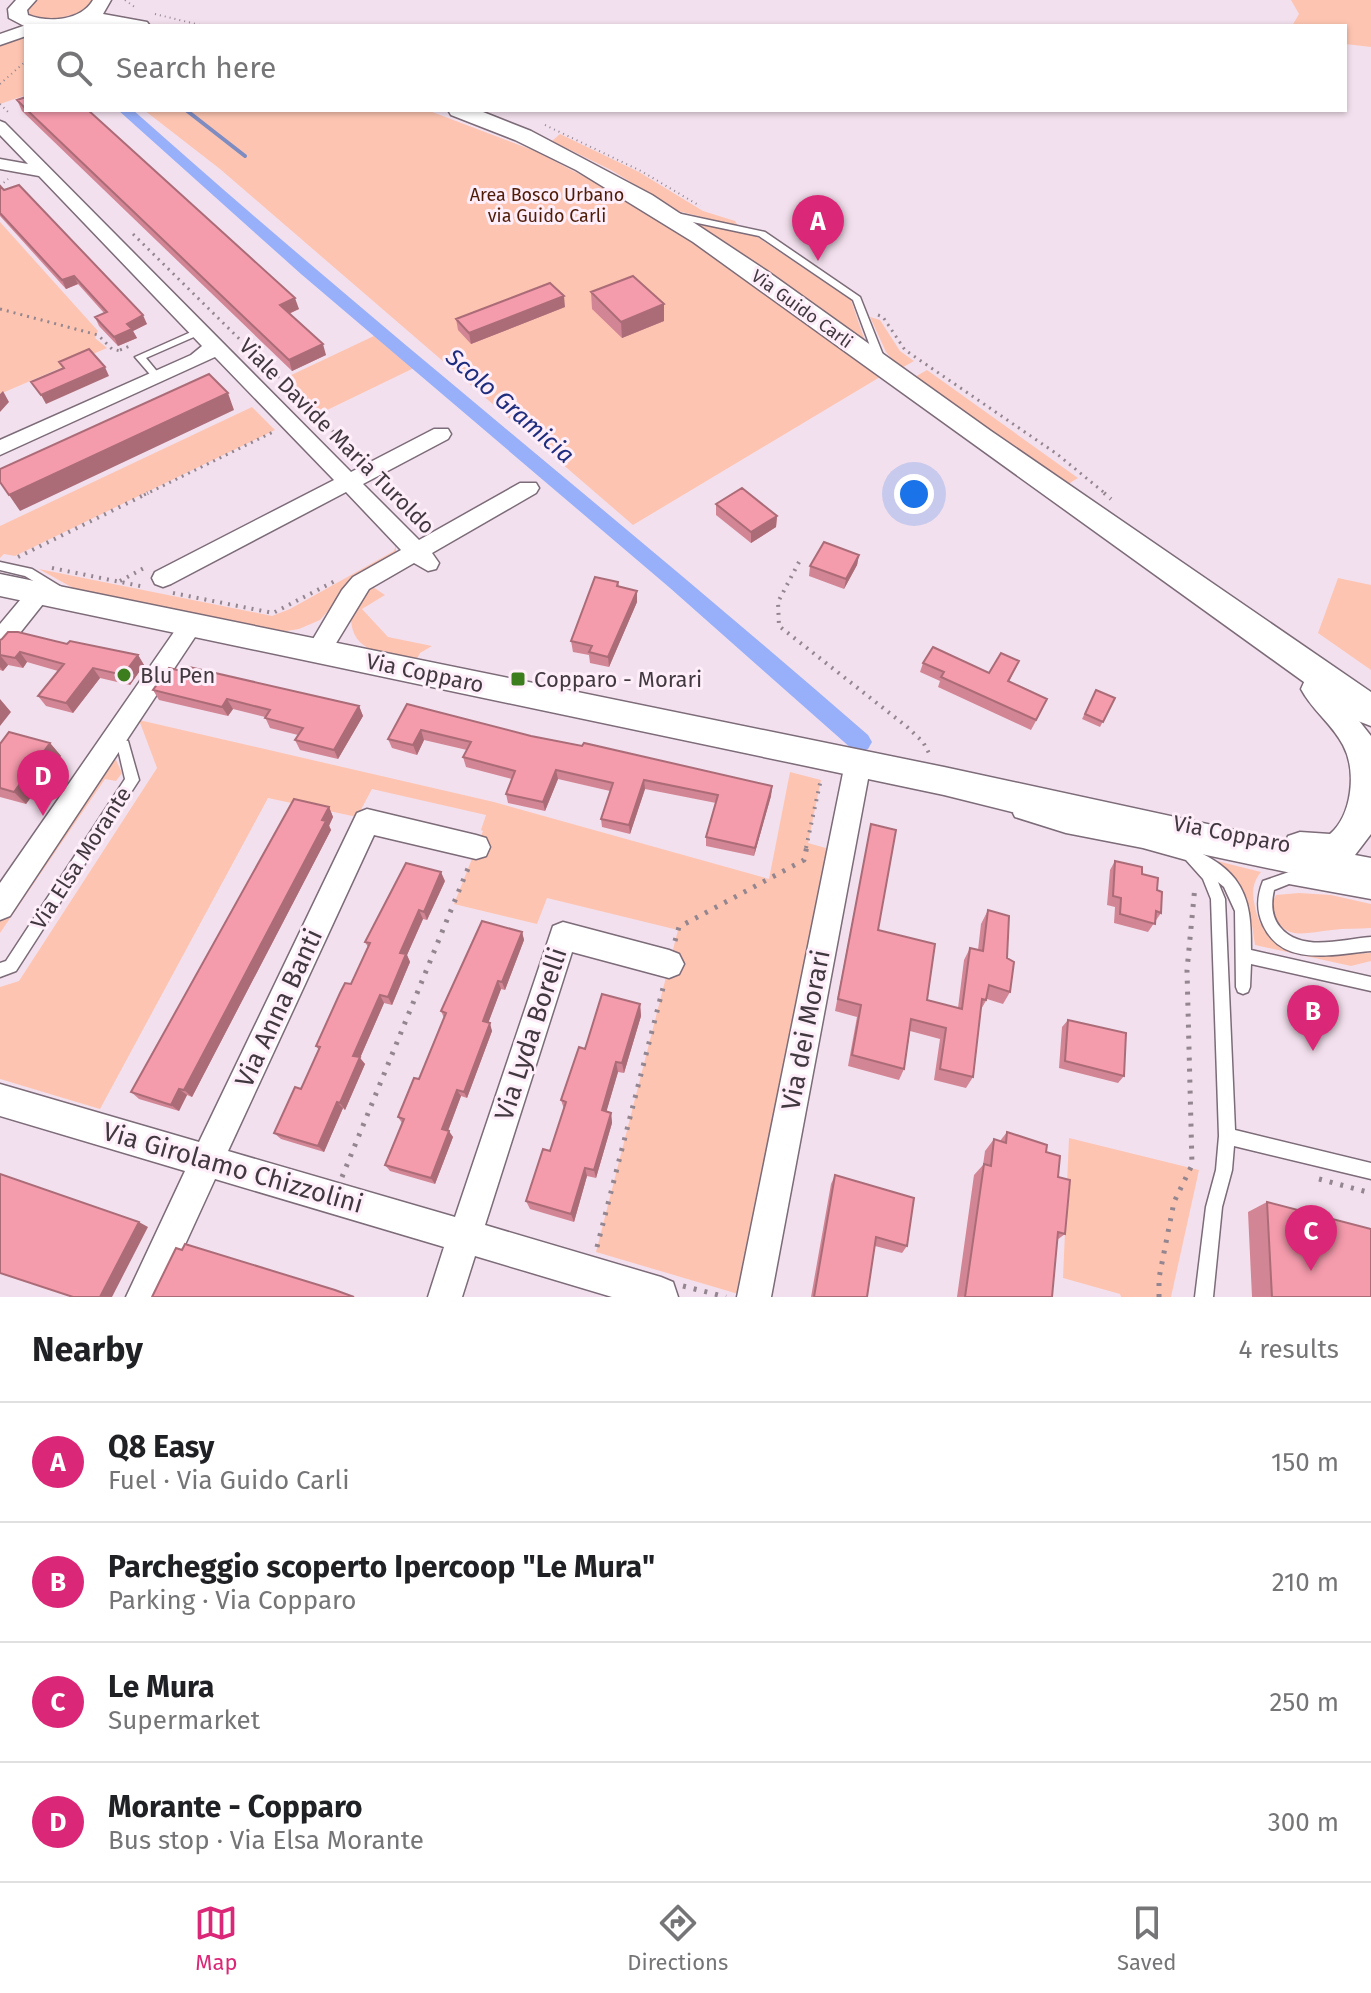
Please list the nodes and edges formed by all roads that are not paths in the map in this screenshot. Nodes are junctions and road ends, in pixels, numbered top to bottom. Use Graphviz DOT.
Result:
graph roads {
  1 [pos="102,2"];
  2 [pos="27,15"];
  3 [pos="76,20"];
  4 [pos="132,24"];
  5 [pos="135,24"];
  6 [pos="0,39"];
  7 [pos="464,112"];
  8 [pos="5,120"];
  9 [pos="0,152"];
  10 [pos="30,157"];
  11 [pos="0,164"];
  12 [pos="45,172"];
  13 [pos="667,214"];
  14 [pos="206,336"];
  15 [pos="883,368"];
  16 [pos="441,434"];
  17 [pos="0,448"];
  18 [pos="348,482"];
  19 [pos="528,488"];
  20 [pos="1125,541"];
  21 [pos="422,557"];
  22 [pos="0,566"];
  23 [pos="20,582"];
  24 [pos="164,587"];
  25 [pos="75,601"];
  26 [pos="191,625"];
  27 [pos="0,641"];
  28 [pos="318,651"];
  29 [pos="1316,689"];
  30 [pos="1371,711"];
  31 [pos="1371,730"];
  32 [pos="112,742"];
  33 [pos="858,763"];
  34 [pos="936,779"];
  35 [pos="476,847"];
  36 [pos="1189,854"];
  37 [pos="1371,874"];
  38 [pos="1371,893"];
  39 [pos="0,907"];
  40 [pos="1371,944"];
  41 [pos="1242,955"];
  42 [pos="669,964"];
  43 [pos="0,970"];
  44 [pos="1371,984"];
  45 [pos="1243,987"];
  46 [pos="0,1100"];
  47 [pos="1227,1136"];
  48 [pos="207,1160"];
  49 [pos="1371,1171"];
  50 [pos="465,1236"];
  51 [pos="661,1295"];
  52 [pos="143,1297"];
  53 [pos="445,1297"];
  54 [pos="754,1297"];
  55 [pos="1204,1297"];
  1 -- 3 [label="main road"];
  1 -- 5 [label="main road"];
  2 -- 3 [label="main road"];
  2 -- 6 [label="street"];
  3 -- 4 [label="main road"];
  7 -- 13 [label="main road, Via Guido Carli"];
  8 -- 10 [label="street, Viale Davide Maria Turoldo"];
  9 -- 10 [label="street"];
  10 -- 12 [label="street, Viale Davide Maria Turoldo"];
  11 -- 12 [label="street"];
  12 -- 14 [label="street, Viale Davide Maria Turoldo"];
  13 -- 15 [label="main road, Via Guido Carli"];
  13 -- 15 [label="lane"];
  14 -- 17 [label="street, Viale Davide Maria Turoldo"];
  14 -- 18 [label="street, Viale Davide Maria Turoldo"];
  15 -- 20 [label="main road, Via Guido Carli"];
  16 -- 18 [label="street"];
  18 -- 21 [label="street, Viale Davide Maria Turoldo"];
  18 -- 24 [label="street"];
  19 -- 21 [label="street"];
  20 -- 29 [label="main road, Via Guido Carli"];
  20 -- 30 [label="main road, Via Guido Carli"];
  21 -- 28 [label="street"];
  22 -- 25 [label="lane"];
  23 -- 25 [label="street, Via Copparo"];
  23 -- 27 [label="street"];
  25 -- 26 [label="street, Via Copparo"];
  26 -- 28 [label="street, Via Copparo"];
  26 -- 32 [label="street, Via Elsa Morante"];
  28 -- 33 [label="street, Via Copparo"];
  29 -- 31 [label="main road, Via Guido Carli"];
  29 -- 34 [label="street, Via Copparo"];
  32 -- 39 [label="street, Via Elsa Morante"];
  32 -- 43 [label="lane, Via Elsa Morante"];
  33 -- 34 [label="street, Via Copparo"];
  33 -- 54 [label="street, Via dei Morari"];
  34 -- 36 [label="lane"];
  34 -- 37 [label="street, Via Copparo"];
  35 -- 48 [label="street, Via Anna Banti"];
  36 -- 41 [label="lane"];
  36 -- 47 [label="lane"];
  38 -- 40 [label="lane"];
  41 -- 44 [label="lane"];
  41 -- 45 [label="lane"];
  42 -- 50 [label="street, Via Lyda Borelli"];
  46 -- 48 [label="street, Via Girolamo Chizzolini"];
  47 -- 49 [label="lane"];
  47 -- 55 [label="lane"];
  48 -- 50 [label="street, Via Girolamo Chizzolini"];
  48 -- 52 [label="street, Via Anna Banti"];
  50 -- 51 [label="street, Via Girolamo Chizzolini"];
  50 -- 53 [label="street"];
}
